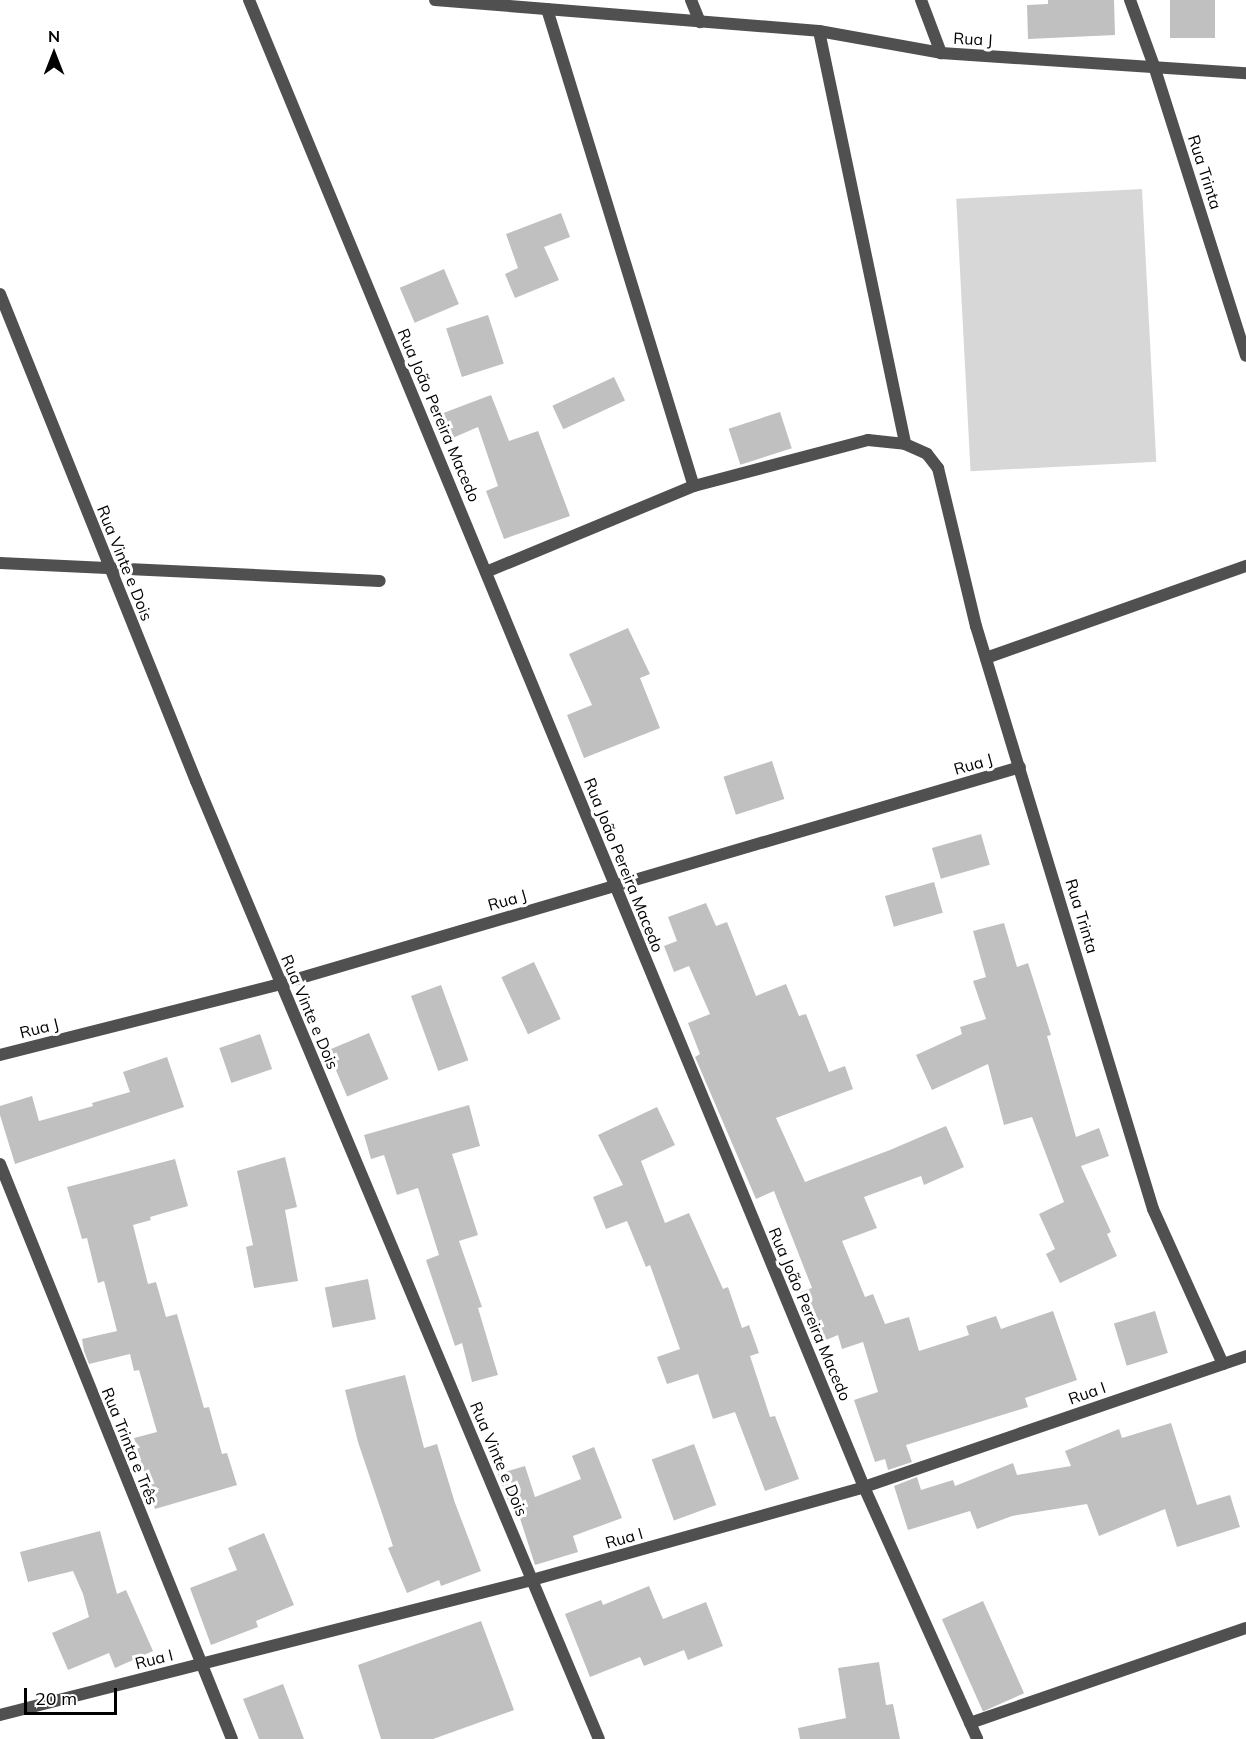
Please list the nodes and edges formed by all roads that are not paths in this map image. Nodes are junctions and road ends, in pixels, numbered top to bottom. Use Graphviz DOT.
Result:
graph roads {
  1 [pos="249,0"];
  2 [pos="435,0"];
  3 [pos="691,0"];
  4 [pos="921,0"];
  5 [pos="1130,0"];
  6 [pos="547,9"];
  7 [pos="700,22"];
  8 [pos="819,31"];
  9 [pos="941,53"];
  10 [pos="1154,66"];
  11 [pos="1246,73"];
  12 [pos="0,294"];
  13 [pos="1246,356"];
  14 [pos="905,444"];
  15 [pos="694,486"];
  16 [pos="0,563"];
  17 [pos="1246,566"];
  18 [pos="110,570"];
  19 [pos="486,572"];
  20 [pos="380,581"];
  21 [pos="986,658"];
  22 [pos="1020,767"];
  23 [pos="614,886"];
  24 [pos="280,984"];
  25 [pos="0,1055"];
  26 [pos="0,1164"];
  27 [pos="1246,1356"];
  28 [pos="1223,1364"];
  29 [pos="864,1487"];
  30 [pos="532,1580"];
  31 [pos="1246,1628"];
  32 [pos="200,1664"];
  33 [pos="0,1715"];
  34 [pos="970,1723"];
  35 [pos="232,1739"];
  36 [pos="598,1739"];
  37 [pos="976,1739"];
  1 -- 19 [label="street, Rua João Pereira Macedo"];
  2 -- 6 [label="street, Rua J"];
  3 -- 7 [label="street"];
  4 -- 9 [label="street"];
  5 -- 10 [label="street, Rua Trinta"];
  6 -- 7 [label="street, Rua J"];
  6 -- 15 [label="street"];
  7 -- 8 [label="street, Rua J"];
  8 -- 9 [label="street, Rua J"];
  8 -- 14 [label="street"];
  9 -- 10 [label="street, Rua J"];
  10 -- 11 [label="street, Rua J"];
  10 -- 13 [label="street, Rua Trinta"];
  12 -- 18 [label="street, Rua Vinte e Dois"];
  14 -- 15 [label="street"];
  14 -- 21 [label="street, Rua Trinta"];
  15 -- 19 [label="street"];
  16 -- 18 [label="street"];
  17 -- 21 [label="street"];
  18 -- 20 [label="street"];
  18 -- 24 [label="street, Rua Vinte e Dois"];
  19 -- 23 [label="street, Rua João Pereira Macedo"];
  21 -- 22 [label="street, Rua Trinta"];
  22 -- 23 [label="street, Rua J"];
  22 -- 28 [label="street, Rua Trinta"];
  23 -- 24 [label="street, Rua J"];
  23 -- 29 [label="street, Rua João Pereira Macedo"];
  24 -- 25 [label="street, Rua J"];
  24 -- 30 [label="street, Rua Vinte e Dois"];
  26 -- 32 [label="street, Rua Trinta e Três"];
  27 -- 28 [label="street, Rua I"];
  28 -- 29 [label="street, Rua I"];
  29 -- 30 [label="street, Rua I"];
  29 -- 34 [label="street, Rua João Pereira Macedo"];
  30 -- 32 [label="street, Rua I"];
  30 -- 36 [label="street, Rua Vinte e Dois"];
  31 -- 34 [label="street"];
  32 -- 33 [label="street, Rua I"];
  32 -- 35 [label="street, Rua Trinta e Três"];
  34 -- 37 [label="street, Rua João Pereira Macedo"];
}
